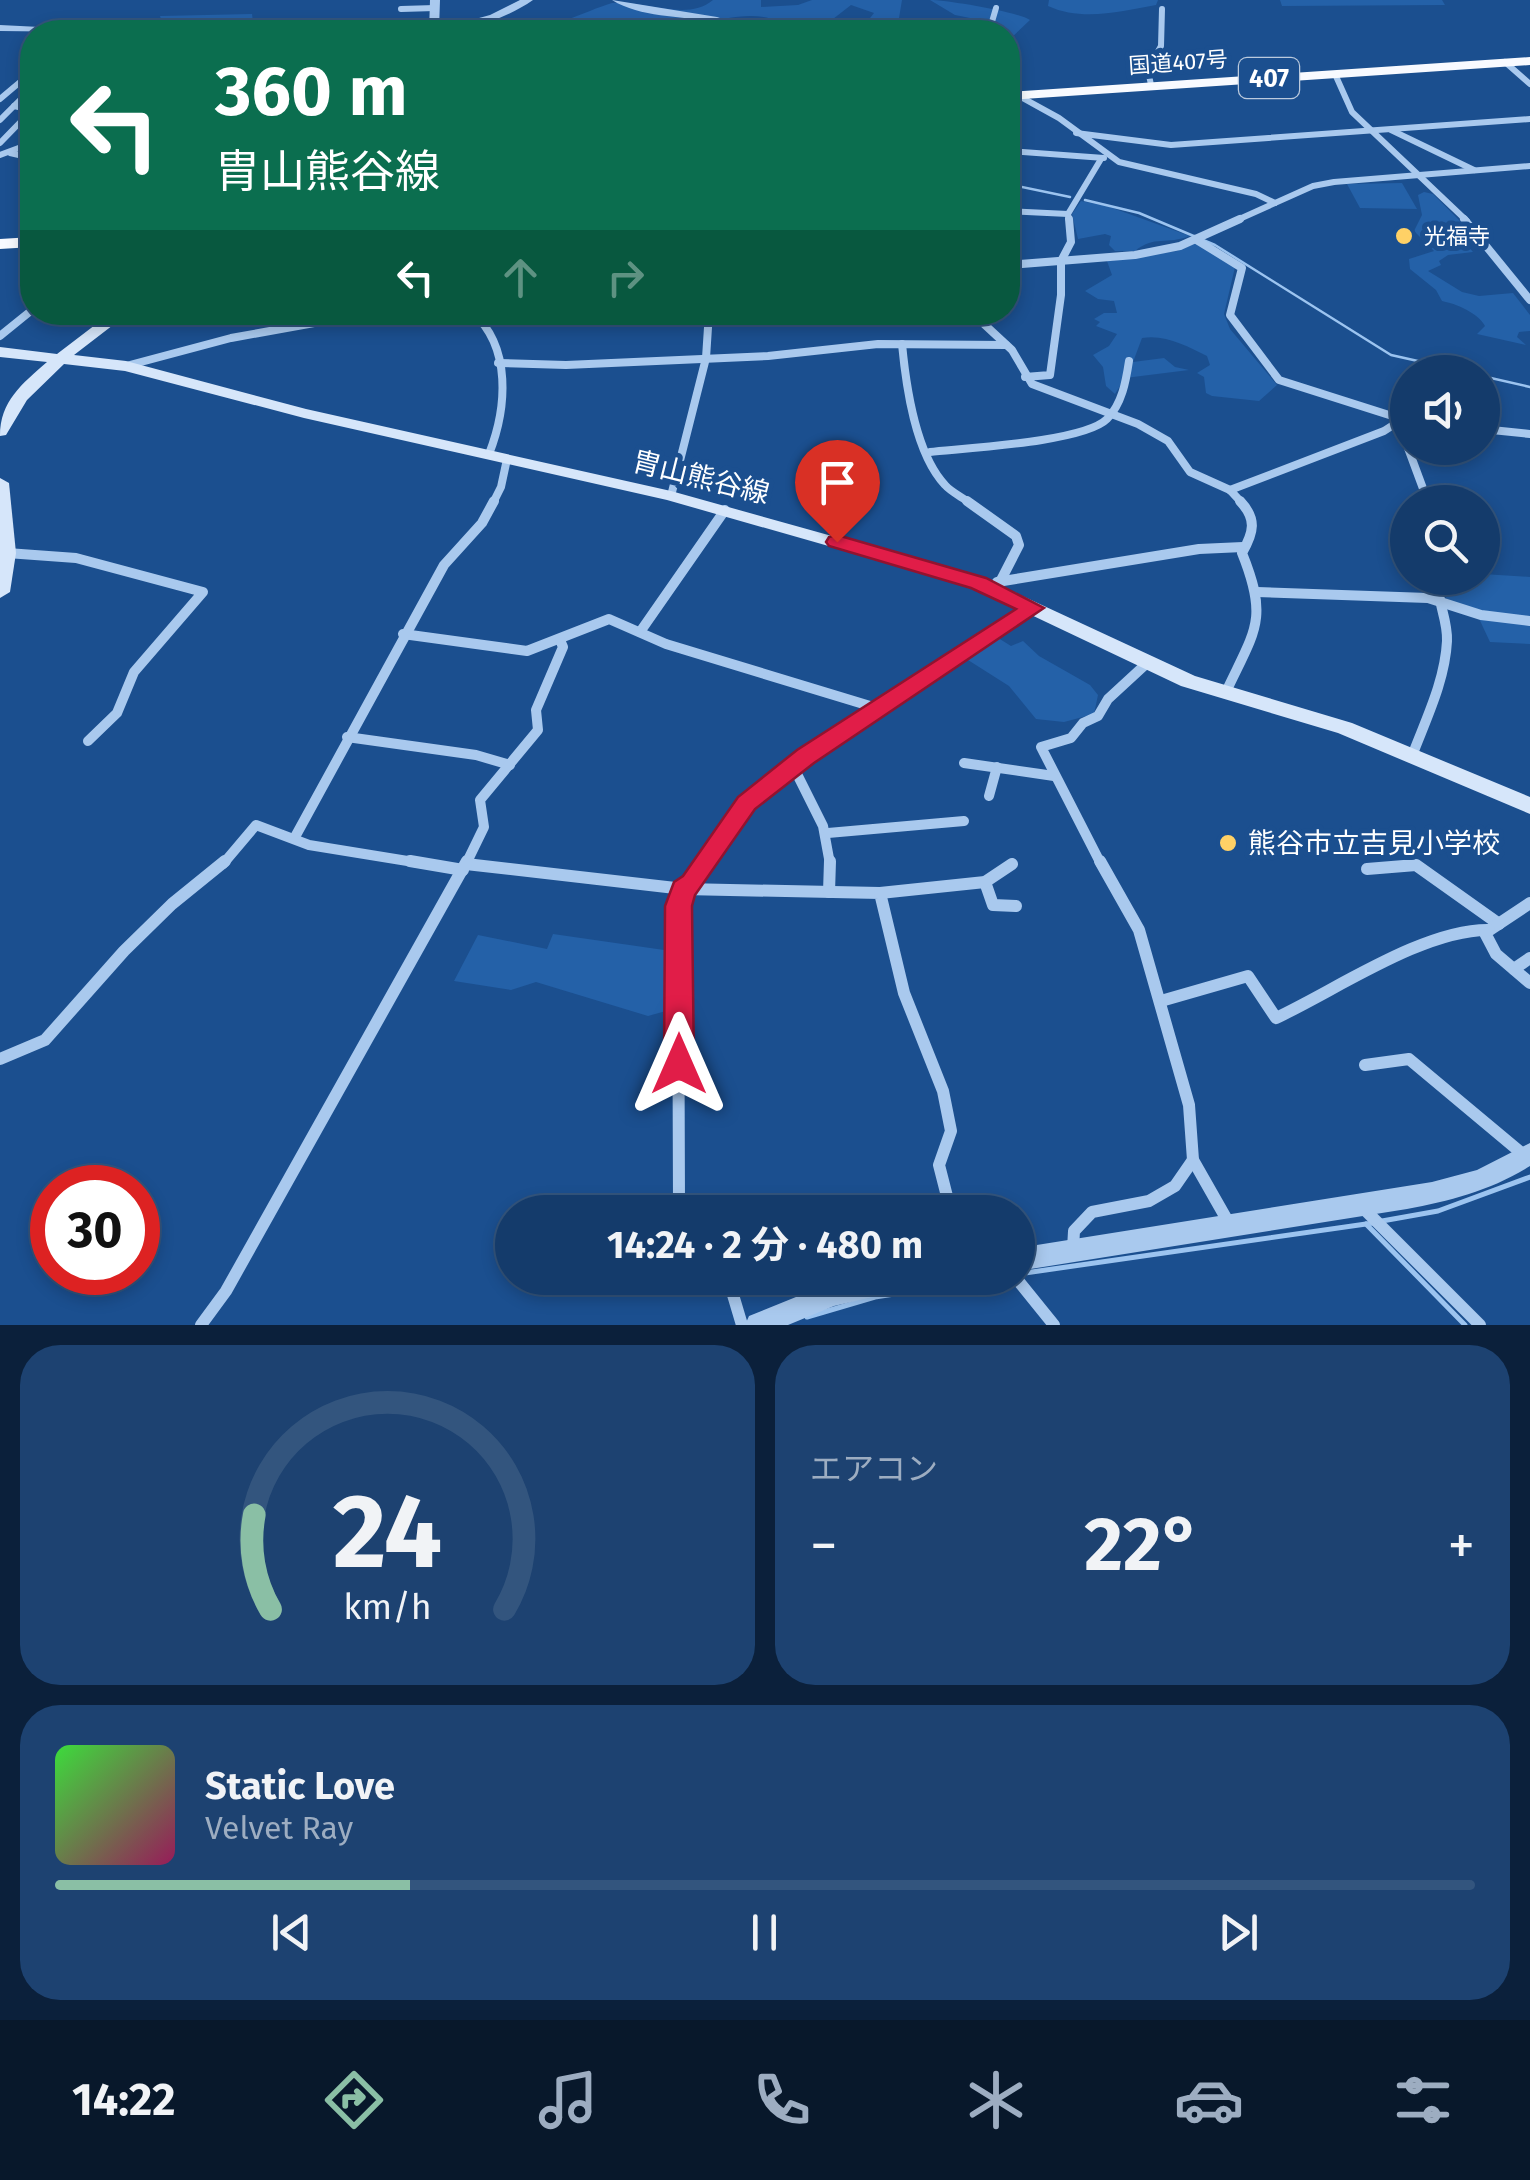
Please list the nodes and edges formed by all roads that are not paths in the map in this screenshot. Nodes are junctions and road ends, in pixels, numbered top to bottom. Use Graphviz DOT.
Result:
graph roads {
  1 [pos="528,0"];
  2 [pos="617,0"];
  3 [pos="435,4"];
  4 [pos="401,8"];
  5 [pos="996,8"];
  6 [pos="1162,9"];
  7 [pos="482,20"];
  8 [pos="702,20"];
  9 [pos="992,20"];
  10 [pos="1530,61"];
  11 [pos="1505,62"];
  12 [pos="1335,74"];
  13 [pos="20,84"];
  14 [pos="1530,84"];
  15 [pos="1151,86"];
  16 [pos="1020,94"];
  17 [pos="0,99"];
  18 [pos="1020,99"];
  19 [pos="20,100"];
  20 [pos="14,106"];
  21 [pos="20,107"];
  22 [pos="1530,119"];
  23 [pos="0,120"];
  24 [pos="20,126"];
  25 [pos="1390,129"];
  26 [pos="1370,130"];
  27 [pos="1076,133"];
  28 [pos="2,150"];
  29 [pos="1020,152"];
  30 [pos="1106,158"];
  31 [pos="1530,166"];
  32 [pos="1475,170"];
  33 [pos="1418,175"];
  34 [pos="1275,204"];
  35 [pos="1020,211"];
  36 [pos="1068,214"];
  37 [pos="1196,239"];
  38 [pos="1061,261"];
  39 [pos="1020,264"];
  40 [pos="1530,300"];
  41 [pos="20,320"];
  42 [pos="105,325"];
  43 [pos="303,325"];
  44 [pos="487,325"];
  45 [pos="708,325"];
  46 [pos="985,325"];
  47 [pos="0,336"];
  48 [pos="902,344"];
  49 [pos="1006,345"];
  50 [pos="0,352"];
  51 [pos="61,358"];
  52 [pos="706,358"];
  53 [pos="1130,361"];
  54 [pos="498,364"];
  55 [pos="126,366"];
  56 [pos="1025,377"];
  57 [pos="5,412"];
  58 [pos="1110,414"];
  59 [pos="1390,418"];
  60 [pos="1390,427"];
  61 [pos="0,430"];
  62 [pos="1500,431"];
  63 [pos="1530,434"];
  64 [pos="930,452"];
  65 [pos="498,456"];
  66 [pos="0,483"];
  67 [pos="1230,490"];
  68 [pos="671,496"];
  69 [pos="725,510"];
  70 [pos="1243,547"];
  71 [pos="7,552"];
  72 [pos="1000,582"];
  73 [pos="979,583"];
  74 [pos="0,592"];
  75 [pos="1257,592"];
  76 [pos="1435,595"];
  77 [pos="1435,598"];
  78 [pos="1033,608"];
  79 [pos="1530,621"];
  80 [pos="640,632"];
  81 [pos="403,634"];
  82 [pos="560,640"];
  83 [pos="1146,664"];
  84 [pos="1226,692"];
  85 [pos="880,709"];
  86 [pos="347,736"];
  87 [pos="88,741"];
  88 [pos="1412,756"];
  89 [pos="964,763"];
  90 [pos="510,765"];
  91 [pos="793,766"];
  92 [pos="997,768"];
  93 [pos="1054,776"];
  94 [pos="989,796"];
  95 [pos="1530,806"];
  96 [pos="964,821"];
  97 [pos="828,833"];
  98 [pos="294,837"];
  99 [pos="1012,864"];
  100 [pos="464,867"];
  101 [pos="1367,869"];
  102 [pos="985,882"];
  103 [pos="684,889"];
  104 [pos="829,892"];
  105 [pos="880,893"];
  106 [pos="1530,903"];
  107 [pos="1016,906"];
  108 [pos="1494,927"];
  109 [pos="1530,958"];
  110 [pos="1514,969"];
  111 [pos="1530,982"];
  112 [pos="1162,1001"];
  113 [pos="0,1059"];
  114 [pos="1366,1065"];
  115 [pos="1528,1155"];
  116 [pos="1193,1160"];
  117 [pos="679,1195"];
  118 [pos="947,1195"];
  119 [pos="1358,1204"];
  120 [pos="1231,1226"];
  121 [pos="1072,1252"];
  122 [pos="1035,1257"];
  123 [pos="733,1295"];
  124 [pos="831,1295"];
  125 [pos="1030,1295"];
  126 [pos="201,1325"];
  127 [pos="742,1325"];
  128 [pos="758,1325"];
  129 [pos="1054,1325"];
  130 [pos="1480,1325"];
  1 -- 7 [label="street"];
  2 -- 8 [label="street"];
  3 -- 4 [label="street"];
  5 -- 9 [label="street"];
  6 -- 15 [label="street"];
  10 -- 11 [label="highway, 国道407号 / 407"];
  11 -- 12 [label="highway, 国道407号 / 407"];
  11 -- 14 [label="street"];
  12 -- 15 [label="highway, 国道407号 / 407"];
  12 -- 26 [label="street"];
  13 -- 17 [label="street"];
  15 -- 16 [label="highway, 国道407号 / 407"];
  18 -- 27 [label="street"];
  19 -- 20 [label="street"];
  20 -- 21 [label="street"];
  20 -- 23 [label="street"];
  22 -- 25 [label="street"];
  24 -- 28 [label="street"];
  25 -- 26 [label="street"];
  25 -- 32 [label="street"];
  26 -- 27 [label="street"];
  26 -- 33 [label="street"];
  27 -- 30 [label="street"];
  29 -- 30 [label="street"];
  30 -- 34 [label="street"];
  30 -- 36 [label="street"];
  31 -- 32 [label="street"];
  32 -- 33 [label="street"];
  33 -- 34 [label="street"];
  33 -- 40 [label="street"];
  34 -- 37 [label="street"];
  35 -- 36 [label="street"];
  36 -- 38 [label="street"];
  37 -- 38 [label="street"];
  37 -- 59 [label="street"];
  38 -- 39 [label="street"];
  38 -- 56 [label="street"];
  41 -- 47 [label="street"];
  42 -- 51 [label="main road"];
  43 -- 55 [label="street"];
  44 -- 54 [label="street"];
  45 -- 52 [label="street"];
  46 -- 49 [label="street"];
  48 -- 49 [label="street"];
  48 -- 52 [label="street"];
  48 -- 64 [label="street"];
  49 -- 56 [label="street"];
  50 -- 51 [label="main road, 胄山熊谷線"];
  51 -- 55 [label="main road, 胄山熊谷線"];
  51 -- 57 [label="main road"];
  52 -- 54 [label="street"];
  52 -- 68 [label="street"];
  53 -- 58 [label="street"];
  54 -- 65 [label="street"];
  55 -- 65 [label="main road, 胄山熊谷線"];
  56 -- 58 [label="street"];
  57 -- 61 [label="main road"];
  58 -- 64 [label="street"];
  58 -- 67 [label="street"];
  60 -- 67 [label="street"];
  62 -- 63 [label="street"];
  64 -- 72 [label="street"];
  65 -- 68 [label="main road, 胄山熊谷線"];
  65 -- 81 [label="street"];
  66 -- 71 [label="main road"];
  67 -- 70 [label="street"];
  68 -- 69 [label="main road, 胄山熊谷線"];
  69 -- 73 [label="main road, 胄山熊谷線"];
  69 -- 80 [label="street"];
  70 -- 72 [label="street"];
  70 -- 75 [label="street"];
  71 -- 74 [label="main road"];
  71 -- 87 [label="street"];
  72 -- 73 [label="street"];
  73 -- 78 [label="main road, 胄山熊谷線"];
  75 -- 77 [label="street"];
  75 -- 84 [label="street"];
  76 -- 77 [label="street"];
  77 -- 79 [label="street"];
  77 -- 88 [label="street"];
  78 -- 83 [label="main road, 胄山熊谷線"];
  78 -- 85 [label="street"];
  80 -- 82 [label="street"];
  80 -- 85 [label="street"];
  81 -- 82 [label="street"];
  81 -- 86 [label="street"];
  82 -- 90 [label="street"];
  83 -- 84 [label="main road, 胄山熊谷線"];
  83 -- 93 [label="street"];
  84 -- 88 [label="main road, 胄山熊谷線"];
  85 -- 91 [label="street"];
  86 -- 90 [label="street"];
  86 -- 98 [label="street"];
  88 -- 95 [label="main road, 胄山熊谷線"];
  89 -- 92 [label="street"];
  90 -- 100 [label="street"];
  91 -- 97 [label="street"];
  91 -- 103 [label="street"];
  92 -- 93 [label="street"];
  92 -- 94 [label="street"];
  93 -- 112 [label="street"];
  96 -- 97 [label="street"];
  97 -- 104 [label="street"];
  98 -- 100 [label="street"];
  98 -- 113 [label="street"];
  99 -- 102 [label="street"];
  100 -- 103 [label="street"];
  100 -- 126 [label="street"];
  101 -- 108 [label="street"];
  102 -- 105 [label="street"];
  102 -- 107 [label="street"];
  103 -- 104 [label="street"];
  103 -- 117 [label="street"];
  104 -- 105 [label="street"];
  105 -- 118 [label="street"];
  106 -- 108 [label="street"];
  108 -- 110 [label="street"];
  108 -- 112 [label="street"];
  109 -- 110 [label="street"];
  110 -- 111 [label="street"];
  112 -- 116 [label="street"];
  114 -- 115 [label="street"];
  115 -- 119 [label="street"];
  116 -- 120 [label="street"];
  116 -- 121 [label="street"];
  119 -- 120 [label="street"];
  119 -- 130 [label="street"];
  120 -- 121 [label="street"];
  121 -- 122 [label="street"];
  123 -- 127 [label="street"];
  124 -- 128 [label="street"];
  125 -- 129 [label="street"];
}
